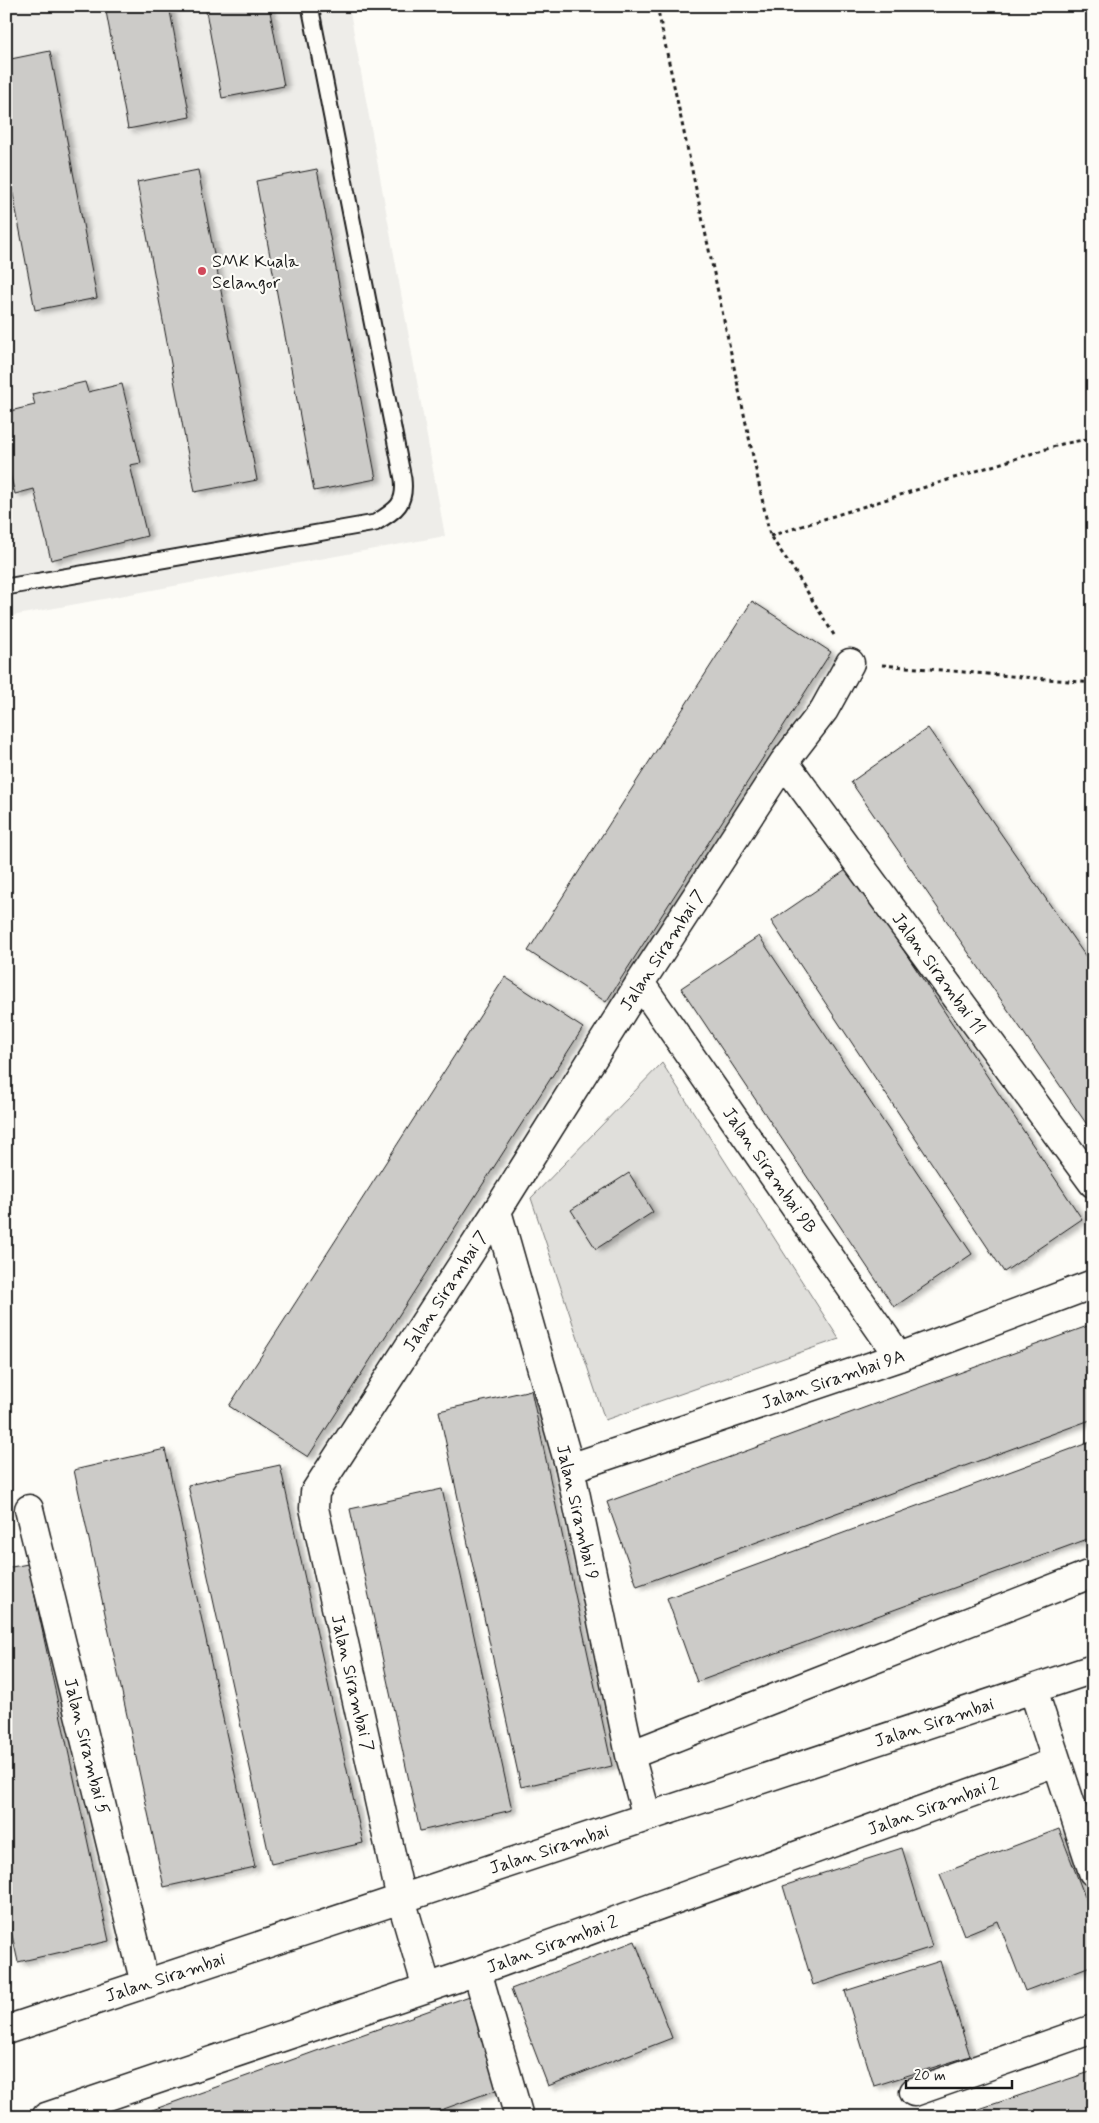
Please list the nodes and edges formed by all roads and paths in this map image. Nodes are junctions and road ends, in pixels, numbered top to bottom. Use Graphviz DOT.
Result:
graph roads {
  1 [pos="310,6"];
  2 [pos="658,6"];
  3 [pos="1093,438"];
  4 [pos="770,536"];
  5 [pos="6,587"];
  6 [pos="850,662"];
  7 [pos="1093,683"];
  8 [pos="784,762"];
  9 [pos="640,983"];
  10 [pos="1093,1183"];
  11 [pos="497,1211"];
  12 [pos="1093,1284"];
  13 [pos="899,1357"];
  14 [pos="570,1468"];
  15 [pos="29,1509"];
  16 [pos="1093,1574"];
  17 [pos="1093,1669"];
  18 [pos="1033,1689"];
  19 [pos="630,1755"];
  20 [pos="1056,1762"];
  21 [pos="647,1817"];
  22 [pos="1093,1872"];
  23 [pos="401,1899"];
  24 [pos="477,1971"];
  25 [pos="145,1984"];
  26 [pos="426,1988"];
  27 [pos="1093,2029"];
  28 [pos="6,2030"];
  29 [pos="914,2092"];
  30 [pos="46,2117"];
  31 [pos="519,2117"];
  1 -- 5 [label="lane"];
  2 -- 4 [label="path"];
  3 -- 4 [label="path"];
  4 -- 6 [label="path"];
  6 -- 7 [label="path"];
  6 -- 8 [label="street, Jalan Sirambai 7"];
  8 -- 9 [label="street, Jalan Sirambai 7"];
  8 -- 10 [label="street, Jalan Sirambai 11"];
  9 -- 11 [label="street, Jalan Sirambai 7"];
  9 -- 13 [label="street, Jalan Sirambai 9B"];
  11 -- 14 [label="street, Jalan Sirambai 9"];
  11 -- 23 [label="street, Jalan Sirambai 7"];
  12 -- 13 [label="street, Jalan Sirambai 9A"];
  13 -- 14 [label="street, Jalan Sirambai 9A"];
  14 -- 19 [label="street, Jalan Sirambai 9"];
  15 -- 25 [label="street, Jalan Sirambai 5"];
  16 -- 19 [label="street"];
  17 -- 18 [label="street, Jalan Sirambai"];
  18 -- 20 [label="street"];
  18 -- 21 [label="street, Jalan Sirambai"];
  19 -- 21 [label="street, Jalan Sirambai 9"];
  20 -- 22 [label="street"];
  20 -- 24 [label="street, Jalan Sirambai 2"];
  21 -- 23 [label="street, Jalan Sirambai"];
  23 -- 25 [label="street, Jalan Sirambai"];
  23 -- 26 [label="street, Jalan Sirambai 7"];
  24 -- 26 [label="street, Jalan Sirambai 2"];
  24 -- 31 [label="street"];
  25 -- 28 [label="street, Jalan Sirambai"];
  26 -- 30 [label="street, Jalan Sirambai 2"];
  27 -- 29 [label="street"];
}
